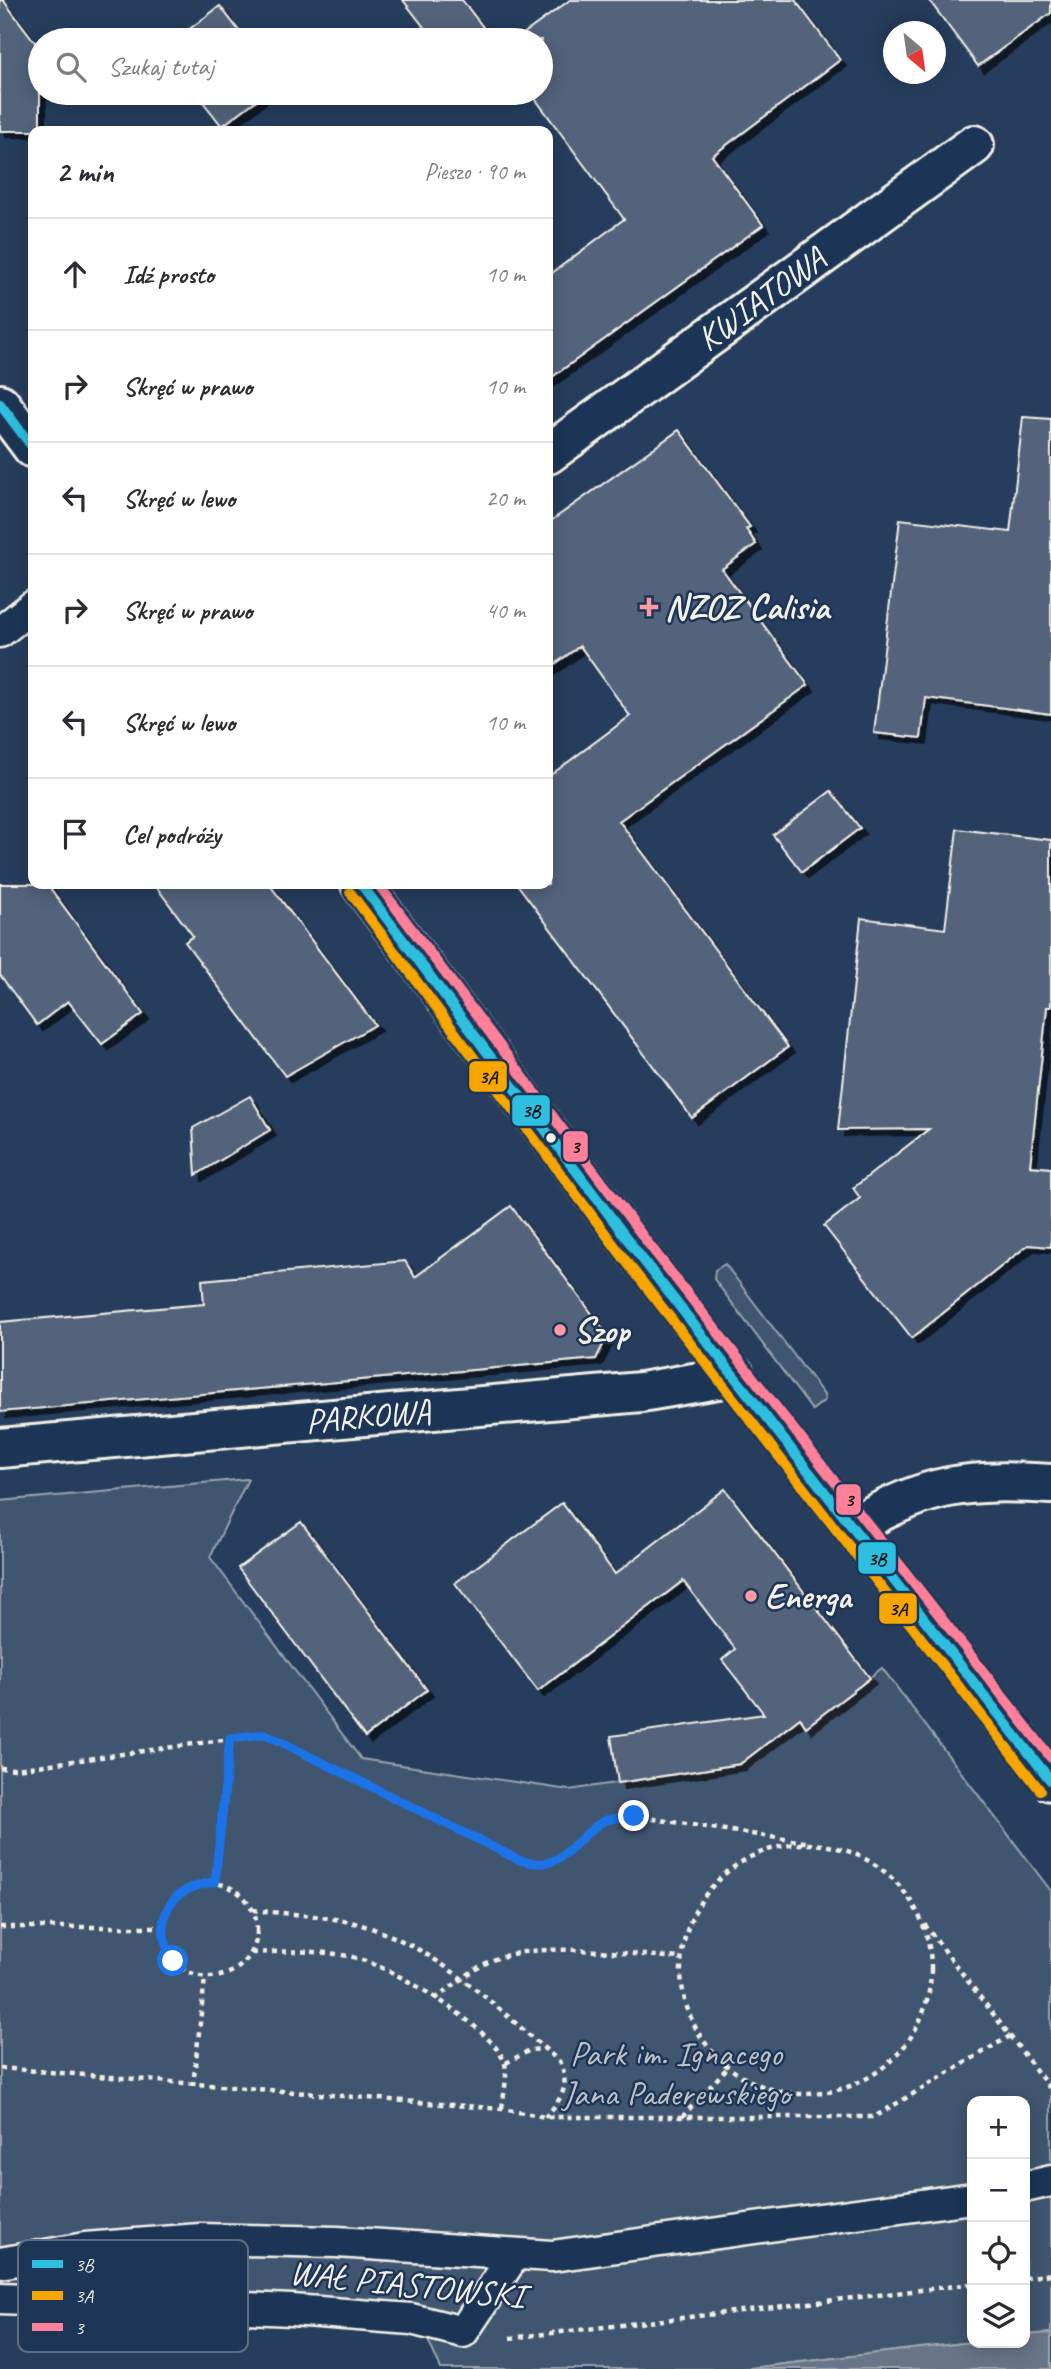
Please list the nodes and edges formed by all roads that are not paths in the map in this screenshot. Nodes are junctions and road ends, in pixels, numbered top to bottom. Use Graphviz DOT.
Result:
graph roads {
  1 [pos="974,145"];
  2 [pos="0,404"];
  3 [pos="28,441"];
  4 [pos="553,450"];
  5 [pos="28,610"];
  6 [pos="0,632"];
  7 [pos="365,889"];
  8 [pos="735,1376"];
  9 [pos="0,1448"];
  10 [pos="1051,1484"];
  11 [pos="854,1526"];
  12 [pos="1051,1781"];
  13 [pos="1051,2181"];
  14 [pos="1030,2186"];
  15 [pos="967,2199"];
  16 [pos="187,2240"];
  17 [pos="246,2240"];
  18 [pos="248,2240"];
  19 [pos="515,2254"];
  20 [pos="18,2260"];
  21 [pos="0,2263"];
  22 [pos="0,2298"];
  23 [pos="18,2299"];
  24 [pos="248,2309"];
  1 -- 4 [label="street, KWIATOWA"];
  2 -- 3 [label="street"];
  5 -- 6 [label="lane"];
  7 -- 8 [label="street"];
  8 -- 9 [label="street, PARKOWA"];
  8 -- 11 [label="street"];
  10 -- 11 [label="street"];
  11 -- 12 [label="street"];
  13 -- 14 [label="lane"];
  15 -- 19 [label="lane"];
  16 -- 17 [label="lane"];
  18 -- 19 [label="lane"];
  19 -- 24 [label="lane, WAŁ PIASTOWSKI"];
  20 -- 21 [label="lane"];
  22 -- 23 [label="lane, WAŁ PIASTOWSKI"];
}
